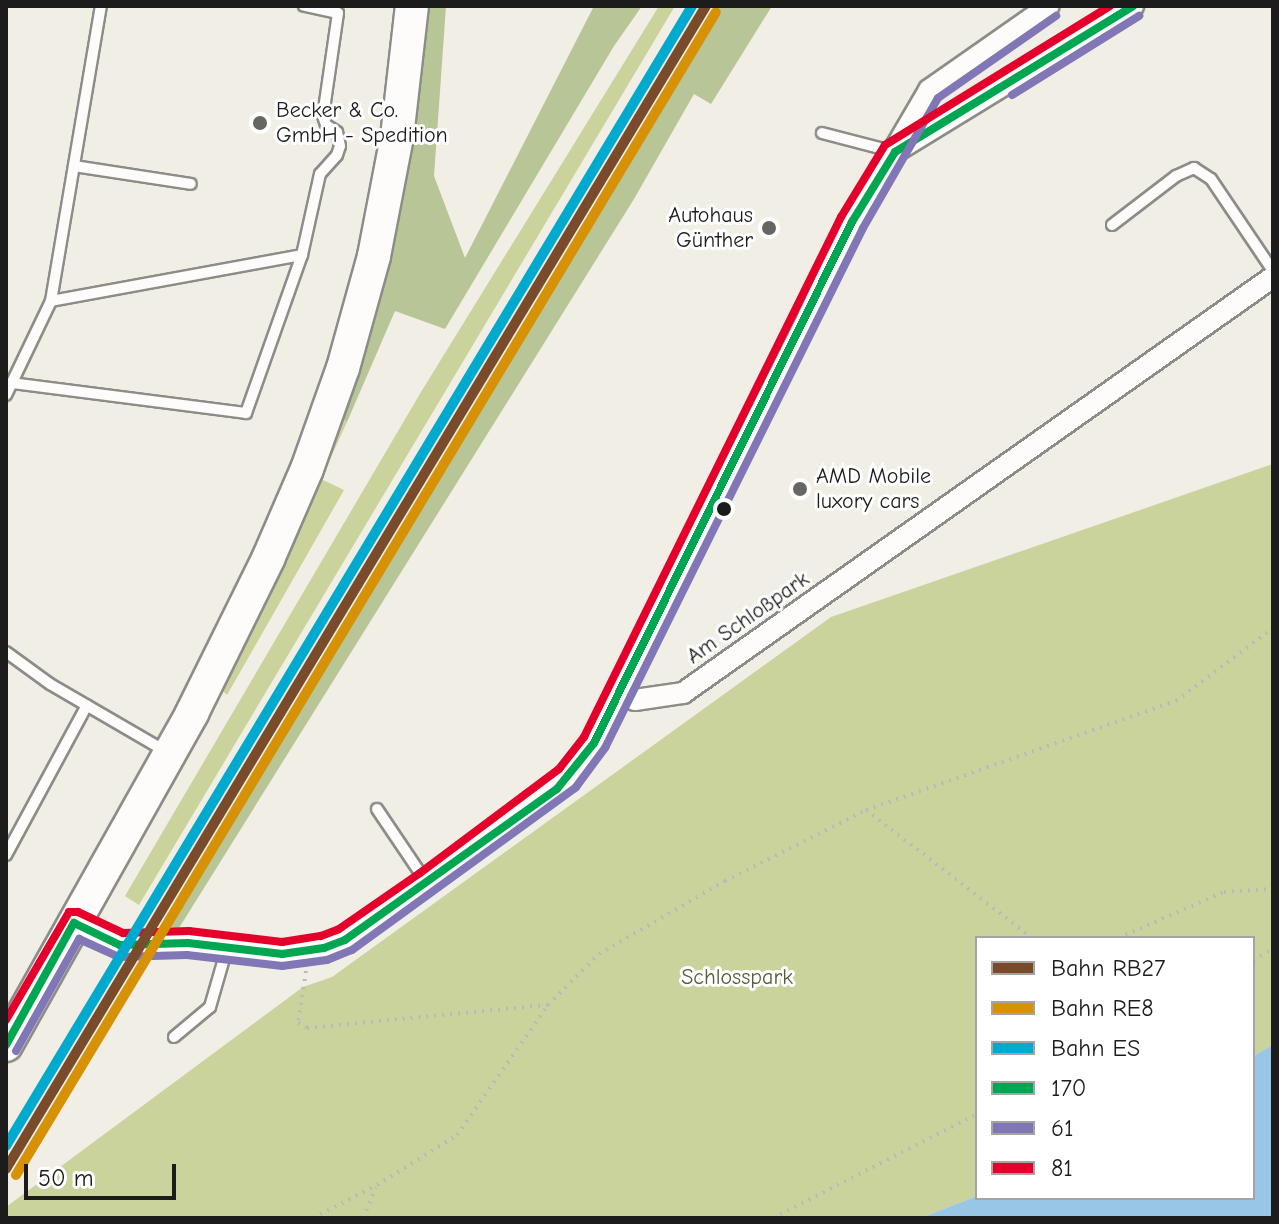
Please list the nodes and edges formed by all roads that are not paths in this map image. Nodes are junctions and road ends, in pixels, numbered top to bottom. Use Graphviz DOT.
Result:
graph roads {
  1 [pos="101,6"];
  2 [pos="304,6"];
  3 [pos="412,6"];
  4 [pos="1049,6"];
  5 [pos="1133,6"];
  6 [pos="338,9"];
  7 [pos="822,133"];
  8 [pos="895,152"];
  9 [pos="74,166"];
  10 [pos="191,184"];
  11 [pos="1112,225"];
  12 [pos="302,255"];
  13 [pos="1273,274"];
  14 [pos="51,301"];
  15 [pos="12,383"];
  16 [pos="6,395"];
  17 [pos="6,652"];
  18 [pos="618,693"];
  19 [pos="87,705"];
  20 [pos="169,753"];
  21 [pos="377,809"];
  22 [pos="6,855"];
  23 [pos="427,883"];
  24 [pos="74,923"];
  25 [pos="227,948"];
  26 [pos="174,1037"];
  27 [pos="6,1045"];
  1 -- 9 [label="lane"];
  2 -- 6 [label="lane"];
  3 -- 20 [label="main road"];
  4 -- 8 [label="street"];
  5 -- 8 [label="street"];
  6 -- 12 [label="lane"];
  7 -- 8 [label="lane"];
  8 -- 18 [label="street"];
  9 -- 10 [label="lane"];
  9 -- 14 [label="lane"];
  11 -- 13 [label="lane"];
  12 -- 14 [label="lane"];
  12 -- 15 [label="lane"];
  13 -- 18 [label="street, Am Schloßpark"];
  14 -- 15 [label="lane"];
  15 -- 16 [label="lane"];
  17 -- 19 [label="lane"];
  18 -- 23 [label="street"];
  19 -- 20 [label="lane"];
  19 -- 22 [label="lane"];
  20 -- 24 [label="main road"];
  21 -- 23 [label="lane"];
  23 -- 25 [label="street"];
  24 -- 25 [label="street"];
  24 -- 27 [label="main road"];
  25 -- 26 [label="lane"];
}
